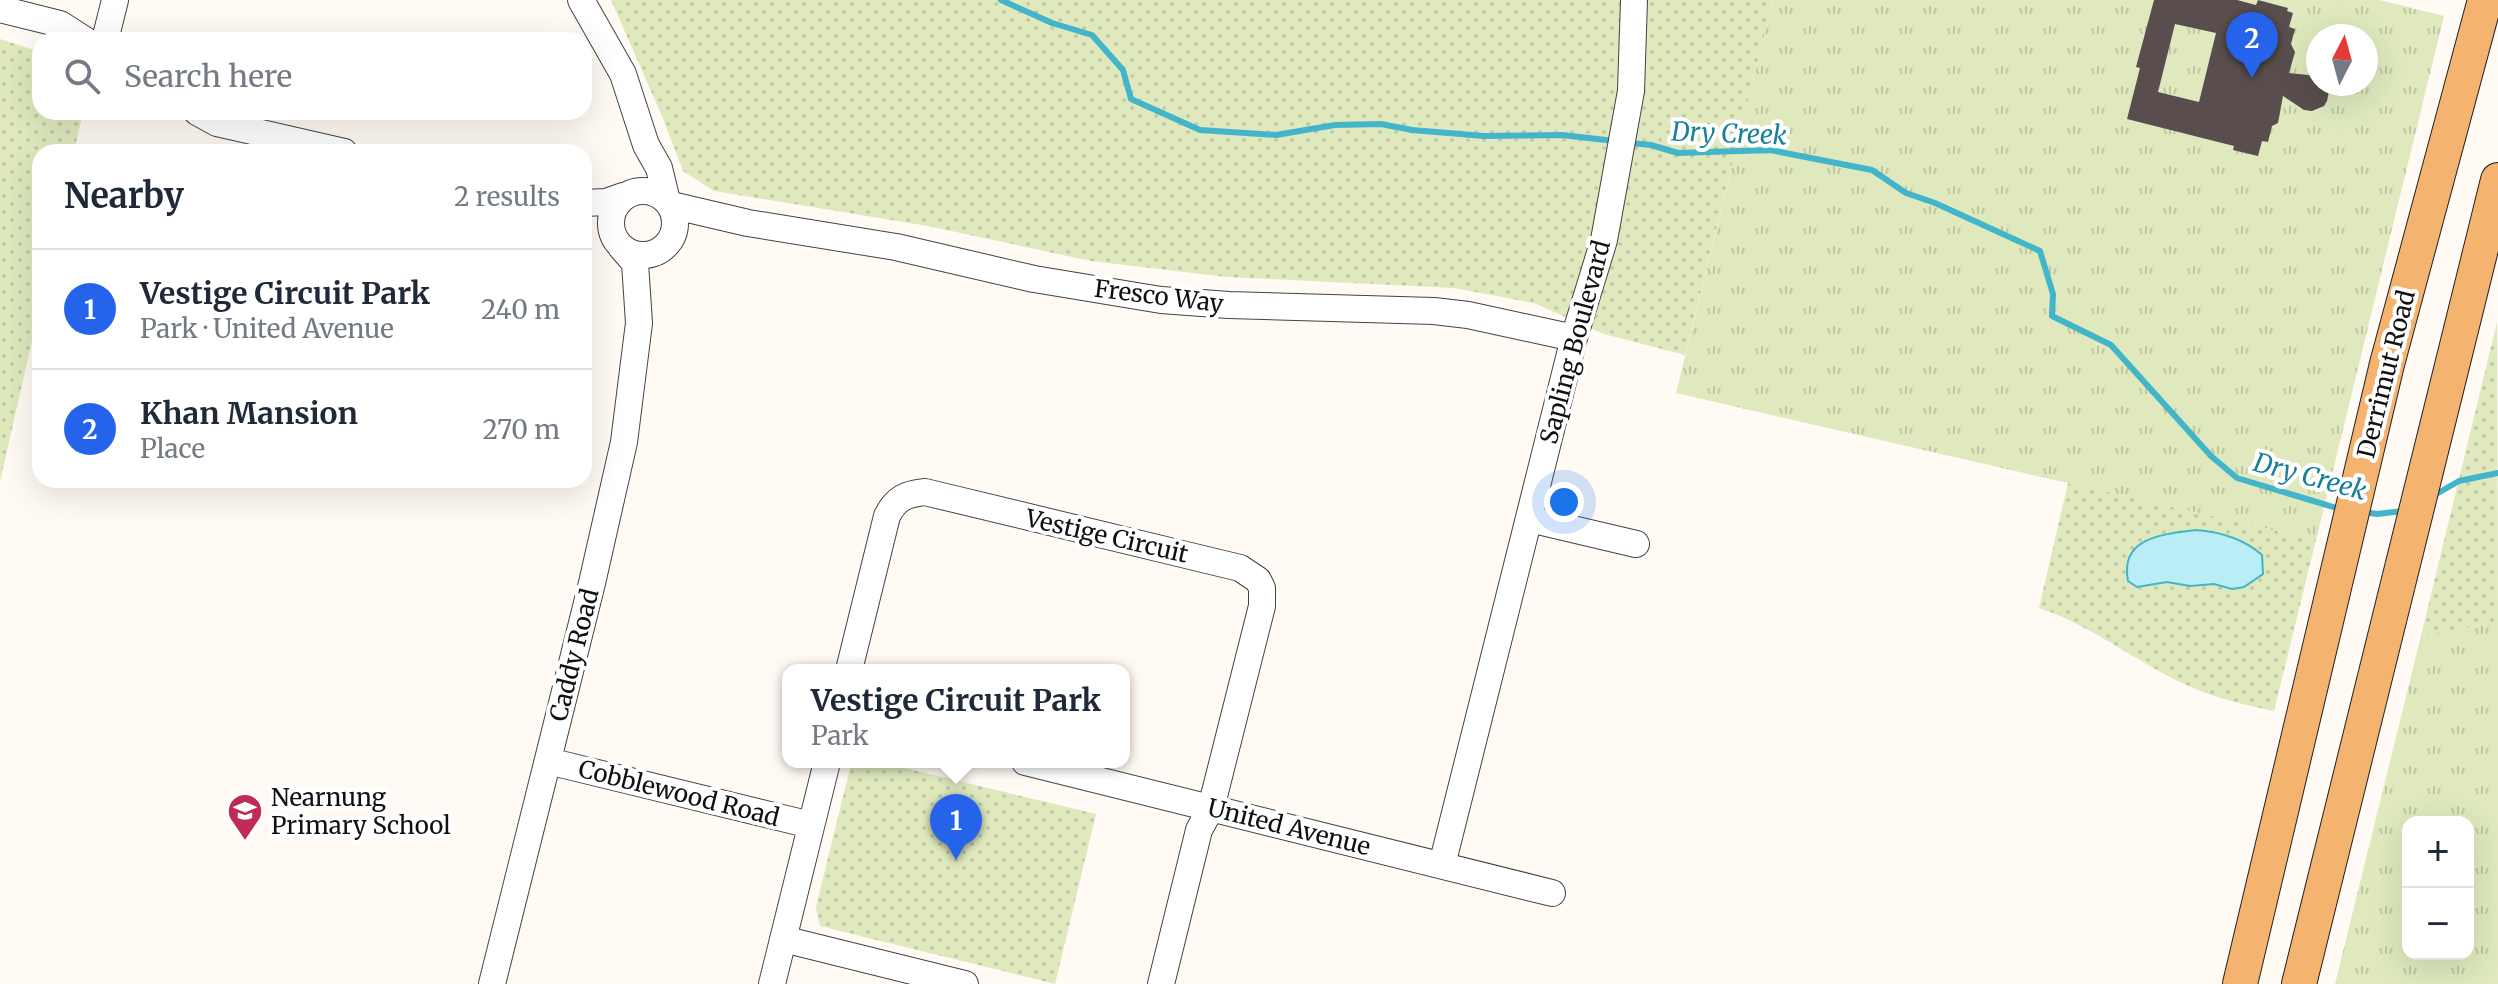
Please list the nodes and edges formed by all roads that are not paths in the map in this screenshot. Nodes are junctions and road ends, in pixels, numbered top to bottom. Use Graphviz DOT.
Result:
graph roads {
  1 [pos="115,0"];
  2 [pos="581,0"];
  3 [pos="1634,0"];
  4 [pos="2485,0"];
  5 [pos="0,9"];
  6 [pos="72,32"];
  7 [pos="107,32"];
  8 [pos="212,120"];
  9 [pos="309,144"];
  10 [pos="646,145"];
  11 [pos="2498,180"];
  12 [pos="626,195"];
  13 [pos="592,203"];
  14 [pos="669,203"];
  15 [pos="592,221"];
  16 [pos="748,223"];
  17 [pos="618,242"];
  18 [pos="666,246"];
  19 [pos="639,323"];
  20 [pos="1574,338"];
  21 [pos="1530,519"];
  22 [pos="1636,544"];
  23 [pos="850,664"];
  24 [pos="548,761"];
  25 [pos="825,768"];
  26 [pos="1049,768"];
  27 [pos="1211,808"];
  28 [pos="811,825"];
  29 [pos="1442,865"];
  30 [pos="1552,893"];
  31 [pos="783,939"];
  32 [pos="492,984"];
  33 [pos="772,984"];
  34 [pos="965,984"];
  35 [pos="1161,984"];
  36 [pos="2240,984"];
  37 [pos="2299,984"];
  1 -- 7 [label="street"];
  2 -- 10 [label="street"];
  3 -- 20 [label="street, Sapling Boulevard"];
  4 -- 36 [label="main road, Derrimut Road"];
  5 -- 6 [label="street"];
  8 -- 9 [label="street"];
  10 -- 12 [label="street"];
  10 -- 14 [label="street"];
  11 -- 37 [label="main road"];
  12 -- 13 [label="street"];
  12 -- 14 [label="street"];
  12 -- 17 [label="street"];
  14 -- 16 [label="street, Fresco Way"];
  14 -- 18 [label="street"];
  15 -- 17 [label="street"];
  16 -- 18 [label="street, Fresco Way"];
  16 -- 20 [label="street, Fresco Way"];
  17 -- 18 [label="street"];
  17 -- 19 [label="street, Caddy Road"];
  18 -- 19 [label="street, Caddy Road"];
  19 -- 24 [label="street, Caddy Road"];
  20 -- 21 [label="street, Sapling Boulevard"];
  21 -- 22 [label="street"];
  21 -- 29 [label="street, Sapling Boulevard"];
  23 -- 27 [label="street, Vestige Circuit"];
  24 -- 28 [label="street, Cobblewood Road"];
  24 -- 32 [label="street, Caddy Road"];
  25 -- 28 [label="street"];
  26 -- 27 [label="street, United Avenue"];
  27 -- 29 [label="street, United Avenue"];
  27 -- 35 [label="street"];
  28 -- 31 [label="street"];
  29 -- 30 [label="street, United Avenue"];
  31 -- 33 [label="street"];
  31 -- 34 [label="street"];
}
